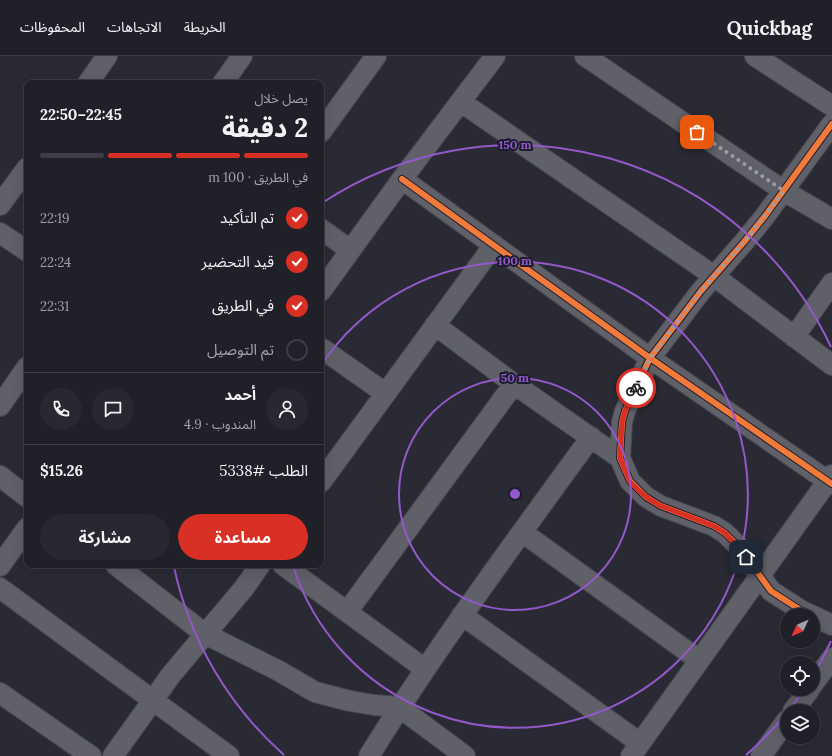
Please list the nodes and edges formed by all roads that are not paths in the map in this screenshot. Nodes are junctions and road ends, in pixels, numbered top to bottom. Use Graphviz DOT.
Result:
graph roads {
  1 [pos="107,56"];
  2 [pos="376,56"];
  3 [pos="495,56"];
  4 [pos="585,56"];
  5 [pos="755,56"];
  6 [pos="238,58"];
  7 [pos="90,80"];
  8 [pos="225,80"];
  9 [pos="461,102"];
  10 [pos="832,106"];
  11 [pos="832,124"];
  12 [pos="324,128"];
  13 [pos="24,172"];
  14 [pos="402,179"];
  15 [pos="784,191"];
  16 [pos="0,205"];
  17 [pos="832,219"];
  18 [pos="324,231"];
  19 [pos="0,233"];
  20 [pos="494,245"];
  21 [pos="24,249"];
  22 [pos="350,250"];
  23 [pos="714,276"];
  24 [pos="832,283"];
  25 [pos="324,287"];
  26 [pos="435,325"];
  27 [pos="794,336"];
  28 [pos="324,350"];
  29 [pos="650,358"];
  30 [pos="832,365"];
  31 [pos="24,376"];
  32 [pos="514,384"];
  33 [pos="385,393"];
  34 [pos="0,406"];
  35 [pos="591,437"];
  36 [pos="620,458"];
  37 [pos="324,475"];
  38 [pos="0,476"];
  39 [pos="831,480"];
  40 [pos="24,495"];
  41 [pos="24,532"];
  42 [pos="522,532"];
  43 [pos="0,566"];
  44 [pos="120,568"];
  45 [pos="258,568"];
  46 [pos="286,568"];
  47 [pos="760,575"];
  48 [pos="0,588"];
  49 [pos="797,608"];
  50 [pos="347,612"];
  51 [pos="462,615"];
  52 [pos="820,620"];
  53 [pos="832,625"];
  54 [pos="205,634"];
  55 [pos="832,658"];
  56 [pos="699,660"];
  57 [pos="426,669"];
  58 [pos="820,674"];
  59 [pos="0,693"];
  60 [pos="153,700"];
  61 [pos="400,707"];
  62 [pos="780,730"];
  63 [pos="635,749"];
  64 [pos="91,756"];
  65 [pos="113,756"];
  66 [pos="229,756"];
  67 [pos="369,756"];
  68 [pos="465,756"];
  69 [pos="761,756"];
  1 -- 7 [label="street"];
  2 -- 12 [label="street"];
  3 -- 9 [label="street"];
  4 -- 15 [label="street"];
  5 -- 10 [label="street"];
  6 -- 8 [label="street"];
  9 -- 14 [label="street"];
  9 -- 23 [label="street"];
  11 -- 15 [label="street"];
  13 -- 16 [label="street"];
  14 -- 20 [label="street"];
  14 -- 22 [label="street"];
  15 -- 17 [label="street"];
  15 -- 23 [label="street"];
  18 -- 22 [label="street"];
  19 -- 21 [label="street"];
  20 -- 26 [label="street"];
  20 -- 29 [label="street"];
  22 -- 25 [label="street"];
  23 -- 27 [label="street"];
  23 -- 29 [label="street"];
  24 -- 27 [label="street"];
  26 -- 32 [label="street"];
  26 -- 33 [label="street"];
  27 -- 30 [label="street"];
  28 -- 33 [label="street"];
  29 -- 36 [label="street"];
  29 -- 39 [label="street"];
  31 -- 34 [label="street"];
  32 -- 35 [label="street"];
  32 -- 50 [label="street"];
  33 -- 37 [label="street"];
  35 -- 36 [label="street"];
  35 -- 42 [label="street"];
  36 -- 47 [label="street"];
  38 -- 40 [label="street"];
  39 -- 47 [label="street"];
  41 -- 43 [label="street"];
  42 -- 51 [label="street"];
  42 -- 56 [label="street"];
  44 -- 54 [label="street"];
  45 -- 54 [label="street"];
  46 -- 50 [label="street"];
  47 -- 49 [label="street"];
  47 -- 56 [label="street"];
  48 -- 60 [label="street"];
  50 -- 57 [label="street"];
  51 -- 57 [label="street"];
  51 -- 63 [label="street"];
  52 -- 53 [label="street"];
  54 -- 60 [label="street"];
  54 -- 61 [label="street"];
  55 -- 58 [label="street"];
  56 -- 63 [label="street"];
  57 -- 61 [label="street"];
  59 -- 64 [label="street"];
  60 -- 65 [label="street"];
  60 -- 66 [label="street"];
  61 -- 67 [label="street"];
  61 -- 68 [label="street"];
  62 -- 69 [label="street"];
}
